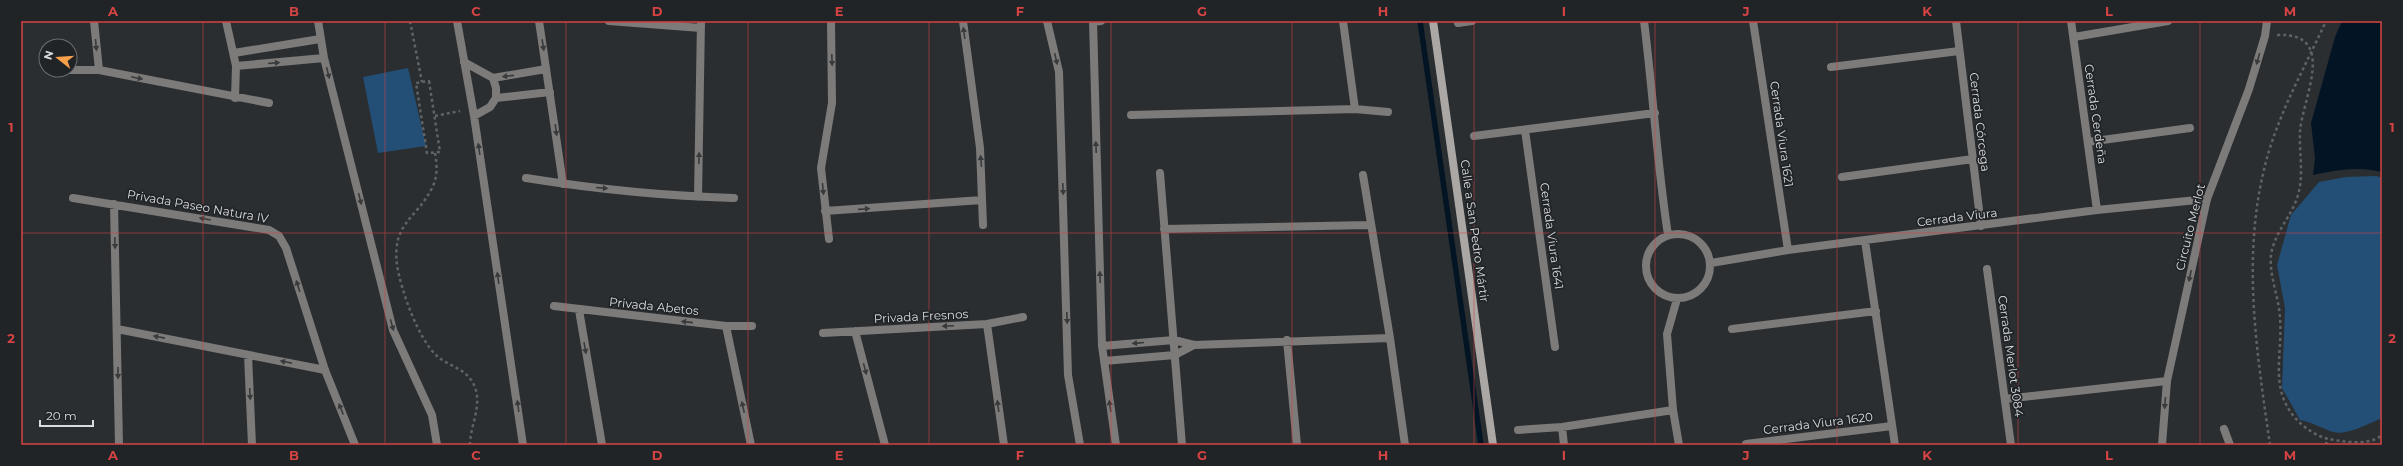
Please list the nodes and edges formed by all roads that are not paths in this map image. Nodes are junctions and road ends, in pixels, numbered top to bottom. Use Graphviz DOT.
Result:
graph roads {
  1 [pos="94,21"];
  2 [pos="226,21"];
  3 [pos="318,21"];
  4 [pos="457,21"];
  5 [pos="539,21"];
  6 [pos="609,21"];
  7 [pos="831,21"];
  8 [pos="962,21"];
  9 [pos="1047,21"];
  10 [pos="1095,21"];
  11 [pos="1343,21"];
  12 [pos="1433,21"];
  13 [pos="1472,21"];
  14 [pos="1644,21"];
  15 [pos="1754,21"];
  16 [pos="1956,21"];
  17 [pos="2071,21"];
  18 [pos="2168,21"];
  19 [pos="2267,21"];
  20 [pos="1458,23"];
  21 [pos="701,25"];
  22 [pos="2074,37"];
  23 [pos="320,39"];
  24 [pos="1960,51"];
  25 [pos="234,53"];
  26 [pos="324,58"];
  27 [pos="464,62"];
  28 [pos="236,66"];
  29 [pos="1831,67"];
  30 [pos="546,69"];
  31 [pos="78,70"];
  32 [pos="98,70"];
  33 [pos="493,78"];
  34 [pos="550,92"];
  35 [pos="235,98"];
  36 [pos="496,98"];
  37 [pos="269,103"];
  38 [pos="1355,109"];
  39 [pos="473,112"];
  40 [pos="1388,112"];
  41 [pos="1655,113"];
  42 [pos="1131,115"];
  43 [pos="2190,128"];
  44 [pos="1525,130"];
  45 [pos="1474,136"];
  46 [pos="2088,142"];
  47 [pos="1973,159"];
  48 [pos="1160,173"];
  49 [pos="1363,176"];
  50 [pos="1842,177"];
  51 [pos="526,178"];
  52 [pos="563,184"];
  53 [pos="698,197"];
  54 [pos="73,198"];
  55 [pos="734,198"];
  56 [pos="2207,199"];
  57 [pos="982,200"];
  58 [pos="114,204"];
  59 [pos="2097,210"];
  60 [pos="825,211"];
  61 [pos="983,225"];
  62 [pos="1370,225"];
  63 [pos="1981,226"];
  64 [pos="1164,229"];
  65 [pos="1668,235"];
  66 [pos="830,239"];
  67 [pos="1865,240"];
  68 [pos="1788,250"];
  69 [pos="1711,263"];
  70 [pos="1987,269"];
  71 [pos="1677,299"];
  72 [pos="554,306"];
  73 [pos="579,310"];
  74 [pos="1876,311"];
  75 [pos="1024,318"];
  76 [pos="987,324"];
  77 [pos="726,326"];
  78 [pos="752,326"];
  79 [pos="117,329"];
  80 [pos="1732,330"];
  81 [pos="855,331"];
  82 [pos="823,333"];
  83 [pos="1390,338"];
  84 [pos="1174,340"];
  85 [pos="1287,340"];
  86 [pos="1194,345"];
  87 [pos="1102,346"];
  88 [pos="1556,346"];
  89 [pos="248,355"];
  90 [pos="1175,355"];
  91 [pos="1104,361"];
  92 [pos="325,370"];
  93 [pos="2167,381"];
  94 [pos="2005,399"];
  95 [pos="1673,410"];
  96 [pos="1892,426"];
  97 [pos="1562,427"];
  98 [pos="2224,429"];
  99 [pos="1518,430"];
  100 [pos="1746,444"];
  101 [pos="119,445"];
  102 [pos="252,445"];
  103 [pos="355,445"];
  104 [pos="437,445"];
  105 [pos="523,445"];
  106 [pos="602,445"];
  107 [pos="752,445"];
  108 [pos="885,445"];
  109 [pos="1004,445"];
  110 [pos="1080,445"];
  111 [pos="1116,445"];
  112 [pos="1182,445"];
  113 [pos="1297,445"];
  114 [pos="1405,445"];
  115 [pos="1493,445"];
  116 [pos="1564,445"];
  117 [pos="1679,445"];
  118 [pos="1895,445"];
  119 [pos="2011,445"];
  120 [pos="2162,445"];
  121 [pos="2230,445"];
  1 -- 32 [label="street, one-way"];
  2 -- 25 [label="street"];
  3 -- 23 [label="street"];
  4 -- 27 [label="street"];
  5 -- 30 [label="street, one-way"];
  6 -- 21 [label="street"];
  7 -- 60 [label="street, one-way"];
  57 -- 8 [label="street, one-way"];
  9 -- 110 [label="street, one-way"];
  87 -- 10 [label="street, one-way"];
  11 -- 38 [label="street"];
  12 -- 115 [label="main road, Calle a San Pedro Mártir"];
  13 -- 20 [label="street"];
  14 -- 41 [label="street"];
  15 -- 68 [label="street, Cerrada Viura 1621"];
  16 -- 24 [label="street, Cerrada Córcega"];
  17 -- 22 [label="street, Cerrada Cerdeña"];
  18 -- 22 [label="street"];
  19 -- 56 [label="street, Circuito Merlot, one-way"];
  53 -- 21 [label="street, one-way"];
  22 -- 46 [label="street, Cerrada Cerdeña"];
  23 -- 25 [label="street"];
  23 -- 26 [label="street"];
  24 -- 29 [label="street"];
  24 -- 47 [label="street, Cerrada Córcega"];
  25 -- 28 [label="street"];
  28 -- 26 [label="street, one-way"];
  26 -- 104 [label="street, one-way"];
  27 -- 33 [label="street"];
  27 -- 39 [label="street"];
  28 -- 35 [label="street"];
  30 -- 33 [label="street, one-way"];
  30 -- 34 [label="street"];
  31 -- 32 [label="street"];
  32 -- 35 [label="street, one-way"];
  33 -- 36 [label="street"];
  34 -- 36 [label="street"];
  34 -- 52 [label="street, one-way"];
  35 -- 37 [label="street"];
  36 -- 39 [label="street"];
  38 -- 40 [label="street"];
  38 -- 42 [label="street"];
  105 -- 39 [label="street, one-way"];
  41 -- 44 [label="street"];
  41 -- 65 [label="street"];
  43 -- 46 [label="street"];
  44 -- 45 [label="street"];
  44 -- 88 [label="street, Cerrada Viura 1641"];
  46 -- 59 [label="street, Cerrada Cerdeña"];
  47 -- 50 [label="street"];
  47 -- 63 [label="street, Cerrada Córcega"];
  48 -- 64 [label="street"];
  49 -- 62 [label="street"];
  51 -- 52 [label="street"];
  52 -- 53 [label="street, one-way"];
  53 -- 55 [label="street"];
  54 -- 58 [label="street, Privada Paseo Natura IV"];
  56 -- 59 [label="street, Cerrada Viura"];
  56 -- 93 [label="street, Circuito Merlot, one-way"];
  60 -- 57 [label="street, one-way"];
  57 -- 61 [label="street"];
  58 -- 79 [label="street, Privada Paseo Natura IV, one-way"];
  92 -- 58 [label="street, Privada Paseo Natura IV, one-way"];
  59 -- 63 [label="street, Cerrada Viura"];
  60 -- 66 [label="street"];
  62 -- 64 [label="street"];
  62 -- 83 [label="street"];
  63 -- 67 [label="street, Cerrada Viura"];
  64 -- 84 [label="street"];
  65 -- 69 [label="street"];
  65 -- 71 [label="street"];
  67 -- 68 [label="street, Cerrada Viura"];
  67 -- 74 [label="street, Cerrada Viura 1620"];
  68 -- 69 [label="street, Cerrada Viura"];
  69 -- 71 [label="street"];
  70 -- 94 [label="street, Cerrada Merlot 3084"];
  71 -- 95 [label="street"];
  72 -- 73 [label="street, Privada Abetos"];
  77 -- 73 [label="street, Privada Abetos, one-way"];
  73 -- 106 [label="street, one-way"];
  74 -- 80 [label="street"];
  74 -- 96 [label="street, Cerrada Viura 1620"];
  75 -- 76 [label="street, Privada Fresnos"];
  76 -- 81 [label="street, Privada Fresnos, one-way"];
  109 -- 76 [label="street, one-way"];
  77 -- 78 [label="street, Privada Abetos"];
  107 -- 77 [label="street, one-way"];
  89 -- 79 [label="street, one-way"];
  79 -- 101 [label="street, Privada Paseo Natura IV, one-way"];
  81 -- 82 [label="street, Privada Fresnos"];
  81 -- 108 [label="street, one-way"];
  83 -- 85 [label="street"];
  83 -- 114 [label="street"];
  84 -- 86 [label="street"];
  84 -- 87 [label="street, one-way"];
  84 -- 90 [label="street"];
  85 -- 86 [label="street"];
  85 -- 113 [label="street"];
  86 -- 90 [label="street"];
  87 -- 91 [label="street"];
  92 -- 89 [label="street, one-way"];
  89 -- 102 [label="street, one-way"];
  90 -- 91 [label="street"];
  90 -- 112 [label="street"];
  111 -- 91 [label="street, one-way"];
  103 -- 92 [label="street, Privada Paseo Natura IV, one-way"];
  93 -- 94 [label="street"];
  93 -- 120 [label="street, Circuito Merlot, one-way"];
  94 -- 119 [label="street, Cerrada Merlot 3084"];
  95 -- 97 [label="street"];
  95 -- 117 [label="street"];
  96 -- 100 [label="street, Cerrada Viura 1620"];
  96 -- 118 [label="street, Cerrada Viura 1620"];
  97 -- 99 [label="street"];
  97 -- 116 [label="street"];
  98 -- 121 [label="street"];
}
